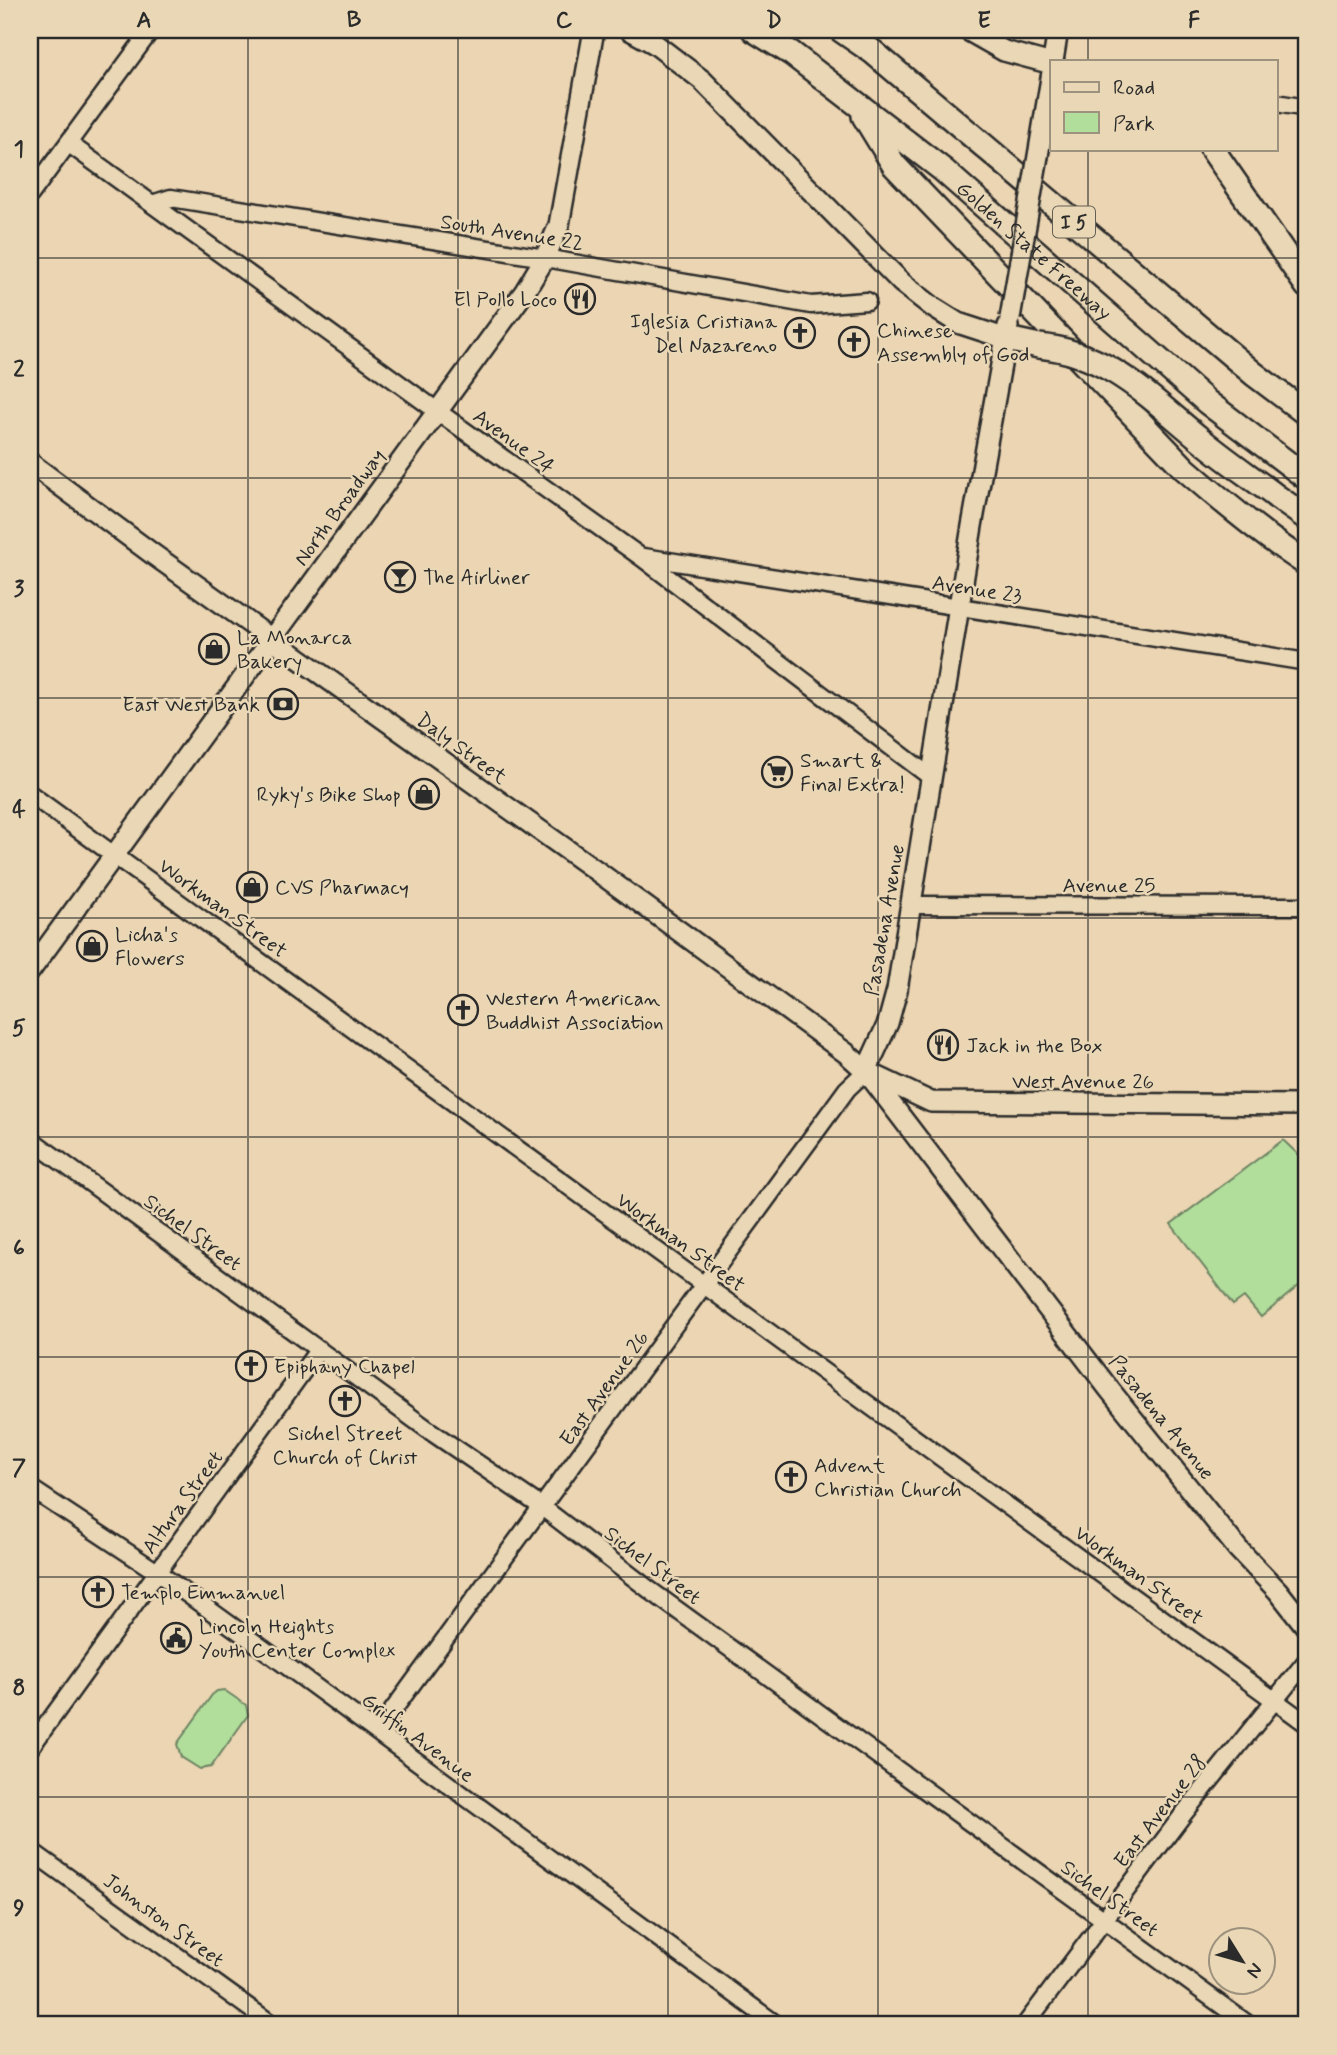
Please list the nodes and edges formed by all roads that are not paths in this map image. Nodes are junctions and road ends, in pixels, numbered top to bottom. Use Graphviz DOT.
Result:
graph roads {
  1 [pos="151,30"];
  2 [pos="594,30"];
  3 [pos="630,30"];
  4 [pos="754,30"];
  5 [pos="841,30"];
  6 [pos="967,30"];
  7 [pos="1058,30"];
  8 [pos="1053,60"];
  9 [pos="1050,61"];
  10 [pos="1050,84"];
  11 [pos="855,101"];
  12 [pos="1278,103"];
  13 [pos="1307,108"];
  14 [pos="68,143"];
  15 [pos="1213,150"];
  16 [pos="30,195"];
  17 [pos="152,204"];
  18 [pos="545,258"];
  19 [pos="1307,286"];
  20 [pos="867,301"];
  21 [pos="1008,328"];
  22 [pos="437,411"];
  23 [pos="1307,414"];
  24 [pos="30,463"];
  25 [pos="1307,478"];
  26 [pos="1307,518"];
  27 [pos="641,557"];
  28 [pos="1307,564"];
  29 [pos="959,607"];
  30 [pos="271,639"];
  31 [pos="1307,662"];
  32 [pos="932,778"];
  33 [pos="30,794"];
  34 [pos="115,855"];
  35 [pos="911,905"];
  36 [pos="1307,906"];
  37 [pos="30,971"];
  38 [pos="866,1071"];
  39 [pos="1307,1105"];
  40 [pos="30,1139"];
  41 [pos="705,1285"];
  42 [pos="318,1349"];
  43 [pos="30,1488"];
  44 [pos="542,1507"];
  45 [pos="157,1572"];
  46 [pos="1307,1628"];
  47 [pos="1307,1660"];
  48 [pos="1274,1700"];
  49 [pos="1307,1724"];
  50 [pos="377,1732"];
  51 [pos="30,1748"];
  52 [pos="30,1850"];
  53 [pos="1103,1919"];
  54 [pos="273,2025"];
  55 [pos="777,2025"];
  56 [pos="1025,2025"];
  57 [pos="1249,2025"];
  1 -- 14 [label="street"];
  2 -- 18 [label="main road, North Broadway"];
  3 -- 21 [label="main road"];
  4 -- 11 [label="highway, Golden State Freeway / I 5"];
  5 -- 23 [label="highway, I 5"];
  6 -- 9 [label="main road"];
  7 -- 8 [label="main road"];
  10 -- 21 [label="main road, Pasadena Avenue, bridge"];
  11 -- 25 [label="highway, Golden State Freeway / I 5"];
  11 -- 28 [label="highway"];
  12 -- 13 [label="street"];
  14 -- 16 [label="street"];
  14 -- 17 [label="street, Avenue 24"];
  15 -- 19 [label="highway"];
  17 -- 18 [label="street, South Avenue 22"];
  17 -- 22 [label="street, Avenue 24"];
  18 -- 20 [label="street, South Avenue 22"];
  18 -- 22 [label="main road, North Broadway"];
  21 -- 26 [label="highway, bridge"];
  21 -- 29 [label="main road, Pasadena Avenue"];
  22 -- 27 [label="street, Avenue 24"];
  22 -- 30 [label="main road, North Broadway"];
  24 -- 30 [label="main road, Daly Street"];
  27 -- 29 [label="street, Avenue 23"];
  27 -- 32 [label="street, Avenue 24"];
  29 -- 31 [label="street, Avenue 23"];
  29 -- 32 [label="main road, Pasadena Avenue"];
  30 -- 34 [label="main road, North Broadway"];
  30 -- 38 [label="main road, Daly Street"];
  32 -- 35 [label="main road, Pasadena Avenue"];
  33 -- 34 [label="street, Workman Street"];
  34 -- 37 [label="main road, North Broadway"];
  34 -- 41 [label="street, Workman Street"];
  35 -- 36 [label="street, Avenue 25"];
  35 -- 38 [label="main road, Pasadena Avenue"];
  38 -- 39 [label="main road, West Avenue 26"];
  38 -- 41 [label="street, East Avenue 26"];
  38 -- 46 [label="main road, Pasadena Avenue"];
  40 -- 42 [label="street, Sichel Street"];
  41 -- 44 [label="street, East Avenue 26"];
  41 -- 48 [label="street, Workman Street"];
  42 -- 44 [label="street, Sichel Street"];
  42 -- 45 [label="street, Altura Street"];
  43 -- 45 [label="street, Griffin Avenue"];
  44 -- 50 [label="street, East Avenue 26"];
  44 -- 53 [label="street, Sichel Street"];
  45 -- 50 [label="street, Griffin Avenue"];
  45 -- 51 [label="street, Altura Street"];
  47 -- 48 [label="street, East Avenue 28"];
  48 -- 49 [label="street, Workman Street"];
  48 -- 53 [label="street, East Avenue 28"];
  50 -- 55 [label="street, Griffin Avenue"];
  52 -- 54 [label="street, Johnston Street"];
  53 -- 56 [label="street, East Avenue 28"];
  53 -- 57 [label="street, Sichel Street"];
}
